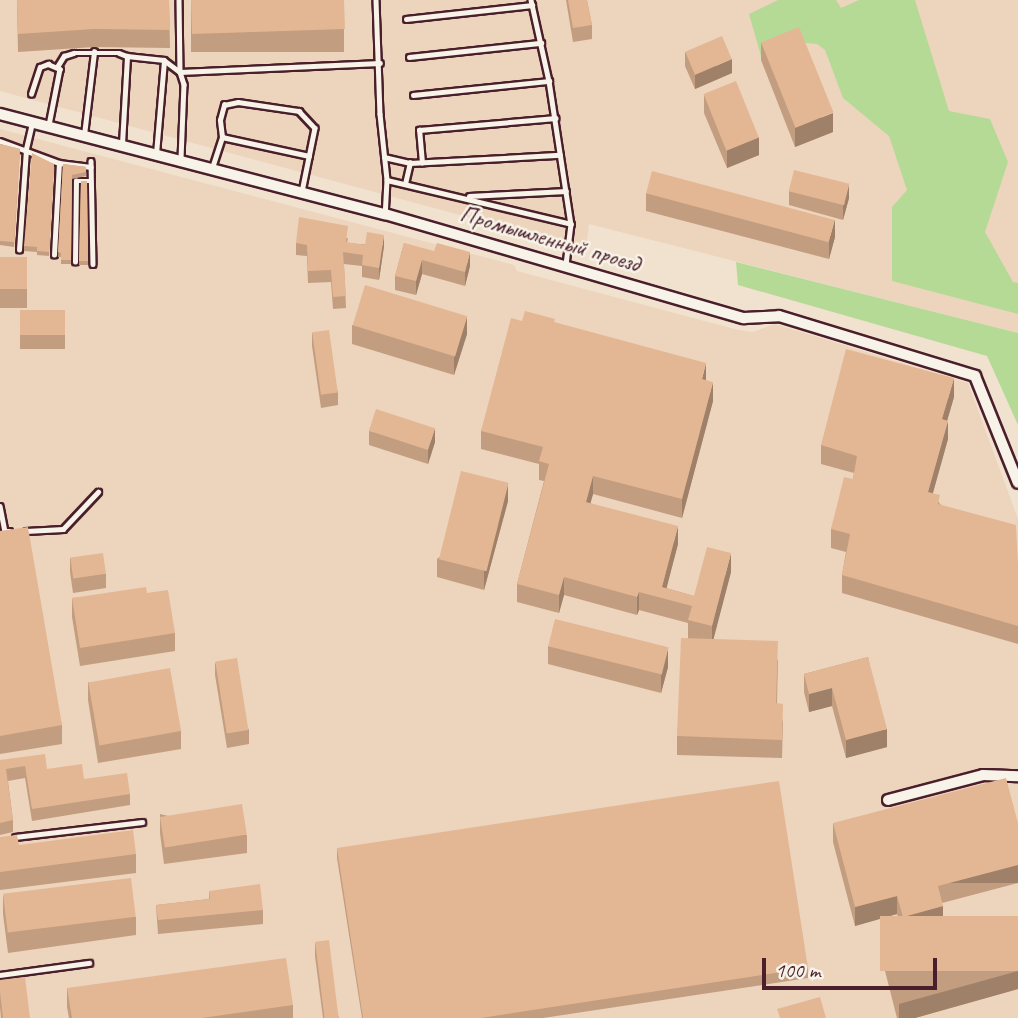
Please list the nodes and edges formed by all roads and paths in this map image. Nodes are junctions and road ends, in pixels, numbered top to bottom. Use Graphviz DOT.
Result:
graph roads {
  1 [pos="179,0"];
  2 [pos="376,0"];
  3 [pos="532,3"];
  4 [pos="406,19"];
  5 [pos="541,43"];
  6 [pos="94,52"];
  7 [pos="127,56"];
  8 [pos="409,57"];
  9 [pos="164,60"];
  10 [pos="380,63"];
  11 [pos="57,67"];
  12 [pos="180,72"];
  13 [pos="549,81"];
  14 [pos="31,94"];
  15 [pos="413,95"];
  16 [pos="0,114"];
  17 [pos="555,118"];
  18 [pos="32,122"];
  19 [pos="49,127"];
  20 [pos="84,136"];
  21 [pos="222,137"];
  22 [pos="0,141"];
  23 [pos="122,146"];
  24 [pos="26,149"];
  25 [pos="156,154"];
  26 [pos="560,155"];
  27 [pos="309,156"];
  28 [pos="384,158"];
  29 [pos="91,161"];
  30 [pos="181,161"];
  31 [pos="59,163"];
  32 [pos="410,163"];
  33 [pos="422,163"];
  34 [pos="91,167"];
  35 [pos="212,169"];
  36 [pos="387,180"];
  37 [pos="91,181"];
  38 [pos="405,184"];
  39 [pos="566,191"];
  40 [pos="302,192"];
  41 [pos="462,196"];
  42 [pos="386,214"];
  43 [pos="570,224"];
  44 [pos="19,250"];
  45 [pos="54,255"];
  46 [pos="75,262"];
  47 [pos="93,264"];
  48 [pos="566,265"];
  49 [pos="1017,478"];
  50 [pos="97,492"];
  51 [pos="0,506"];
  52 [pos="2,531"];
  53 [pos="1018,776"];
  54 [pos="888,800"];
  55 [pos="142,822"];
  56 [pos="13,838"];
  57 [pos="89,963"];
  58 [pos="0,975"];
  1 -- 12 [label="lane"];
  2 -- 10 [label="lane"];
  3 -- 4 [label="lane"];
  3 -- 5 [label="lane"];
  5 -- 8 [label="lane"];
  5 -- 13 [label="lane"];
  6 -- 7 [label="lane"];
  6 -- 11 [label="lane"];
  6 -- 20 [label="lane"];
  7 -- 9 [label="lane"];
  7 -- 23 [label="lane"];
  9 -- 12 [label="lane"];
  9 -- 25 [label="lane"];
  10 -- 12 [label="lane"];
  10 -- 28 [label="lane"];
  11 -- 14 [label="lane"];
  11 -- 19 [label="lane"];
  12 -- 30 [label="lane"];
  13 -- 15 [label="lane"];
  13 -- 17 [label="lane"];
  16 -- 18 [label="street, Промышленный проезд"];
  17 -- 26 [label="lane"];
  17 -- 33 [label="lane"];
  18 -- 19 [label="street, Промышленный проезд"];
  18 -- 24 [label="lane"];
  19 -- 20 [label="street, Промышленный проезд"];
  20 -- 23 [label="street, Промышленный проезд"];
  21 -- 27 [label="lane"];
  21 -- 27 [label="lane"];
  21 -- 35 [label="lane"];
  22 -- 24 [label="lane"];
  23 -- 25 [label="street, Промышленный проезд"];
  24 -- 31 [label="lane"];
  24 -- 44 [label="lane"];
  25 -- 30 [label="street, Промышленный проезд"];
  26 -- 33 [label="lane"];
  26 -- 39 [label="lane"];
  27 -- 40 [label="lane"];
  28 -- 32 [label="lane"];
  28 -- 36 [label="lane"];
  29 -- 34 [label="lane"];
  30 -- 35 [label="street, Промышленный проезд"];
  31 -- 34 [label="lane"];
  31 -- 45 [label="lane"];
  32 -- 33 [label="lane"];
  32 -- 38 [label="lane"];
  34 -- 37 [label="lane"];
  35 -- 40 [label="street, Промышленный проезд"];
  36 -- 38 [label="lane"];
  36 -- 42 [label="lane"];
  37 -- 46 [label="lane"];
  37 -- 47 [label="lane"];
  38 -- 41 [label="lane"];
  39 -- 41 [label="lane"];
  39 -- 43 [label="lane"];
  40 -- 42 [label="street, Промышленный проезд"];
  41 -- 43 [label="lane"];
  42 -- 48 [label="street, Промышленный проезд"];
  43 -- 48 [label="lane"];
  48 -- 49 [label="street, Промышленный проезд"];
  50 -- 52 [label="lane"];
  51 -- 52 [label="lane"];
  53 -- 54 [label="street"];
  55 -- 56 [label="lane"];
  57 -- 58 [label="lane"];
}
